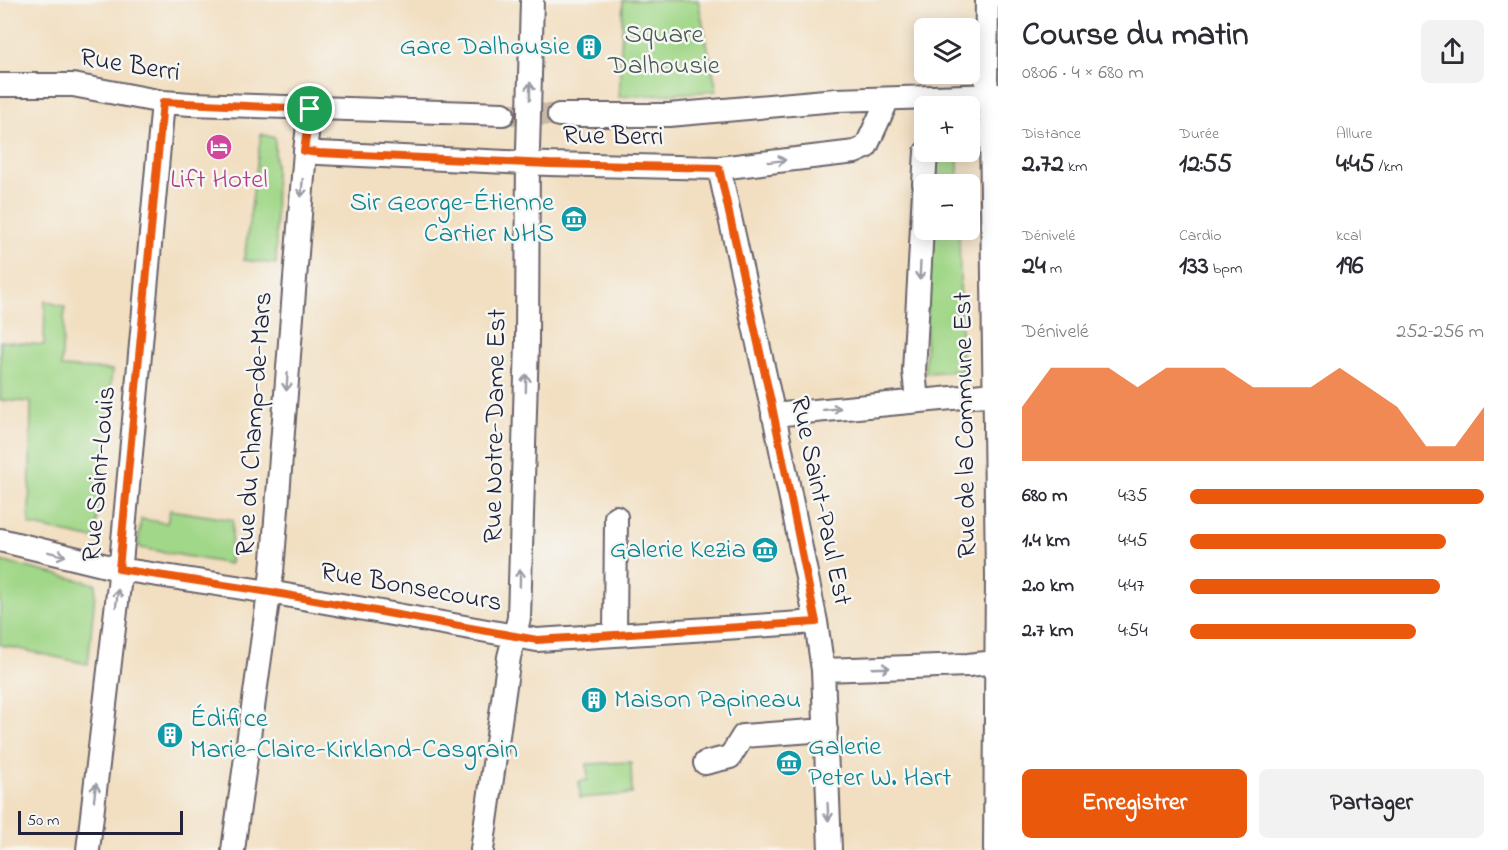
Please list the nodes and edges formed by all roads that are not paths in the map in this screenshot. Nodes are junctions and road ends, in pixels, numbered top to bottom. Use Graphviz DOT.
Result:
graph roads {
  1 [pos="532,0"];
  2 [pos="987,0"];
  3 [pos="0,85"];
  4 [pos="993,95"];
  5 [pos="888,99"];
  6 [pos="163,102"];
  7 [pos="310,109"];
  8 [pos="503,114"];
  9 [pos="560,115"];
  10 [pos="304,151"];
  11 [pos="529,156"];
  12 [pos="719,168"];
  13 [pos="921,240"];
  14 [pos="994,394"];
  15 [pos="917,401"];
  16 [pos="773,415"];
  17 [pos="616,518"];
  18 [pos="0,540"];
  19 [pos="119,569"];
  20 [pos="270,592"];
  21 [pos="997,616"];
  22 [pos="816,622"];
  23 [pos="615,635"];
  24 [pos="514,636"];
  25 [pos="996,662"];
  26 [pos="822,670"];
  27 [pos="826,730"];
  28 [pos="705,763"];
  29 [pos="88,850"];
  30 [pos="233,850"];
  31 [pos="482,850"];
  32 [pos="830,850"];
  33 [pos="995,850"];
  11 -- 1 [label="street, Rue Notre-Dame Est, one-way, bridge"];
  2 -- 4 [label="street, Rue de la Commune Est"];
  3 -- 6 [label="street, Rue Berri"];
  4 -- 5 [label="street, Rue Berri"];
  4 -- 14 [label="street, Rue de la Commune Est"];
  5 -- 9 [label="street, Rue Berri"];
  12 -- 5 [label="street, Rue Berri, one-way"];
  6 -- 7 [label="street, Rue Berri"];
  6 -- 19 [label="street, Rue Saint-Louis"];
  7 -- 8 [label="street, Rue Berri"];
  7 -- 10 [label="street, Rue du Champ-de-Mars"];
  10 -- 11 [label="street, Rue Berri"];
  10 -- 20 [label="street, Rue du Champ-de-Mars, one-way"];
  11 -- 12 [label="street, Rue Berri"];
  24 -- 11 [label="street, Rue Notre-Dame Est, one-way"];
  12 -- 16 [label="street, Rue Saint-Paul Est"];
  13 -- 15 [label="street, one-way"];
  14 -- 15 [label="street"];
  14 -- 21 [label="street, Rue de la Commune Est"];
  16 -- 15 [label="street, one-way"];
  16 -- 22 [label="street, Rue Saint-Paul Est"];
  17 -- 23 [label="street"];
  18 -- 19 [label="street, Rue Bonsecours, one-way"];
  19 -- 20 [label="street, Rue Bonsecours"];
  29 -- 19 [label="street, Rue Saint-Louis, one-way"];
  20 -- 24 [label="street, Rue Bonsecours"];
  20 -- 30 [label="street, Rue du Champ-de-Mars"];
  21 -- 25 [label="street, Rue de la Commune Est"];
  22 -- 23 [label="street, Rue Bonsecours"];
  22 -- 26 [label="street, Rue Saint-Paul Est"];
  23 -- 24 [label="street, Rue Bonsecours"];
  24 -- 31 [label="street, Rue Notre-Dame Est"];
  26 -- 25 [label="street, one-way"];
  25 -- 33 [label="street, Rue de la Commune Est"];
  26 -- 27 [label="street, Rue Saint-Paul Est"];
  27 -- 28 [label="street"];
  27 -- 32 [label="street, Rue Saint-Paul Est, one-way"];
}
